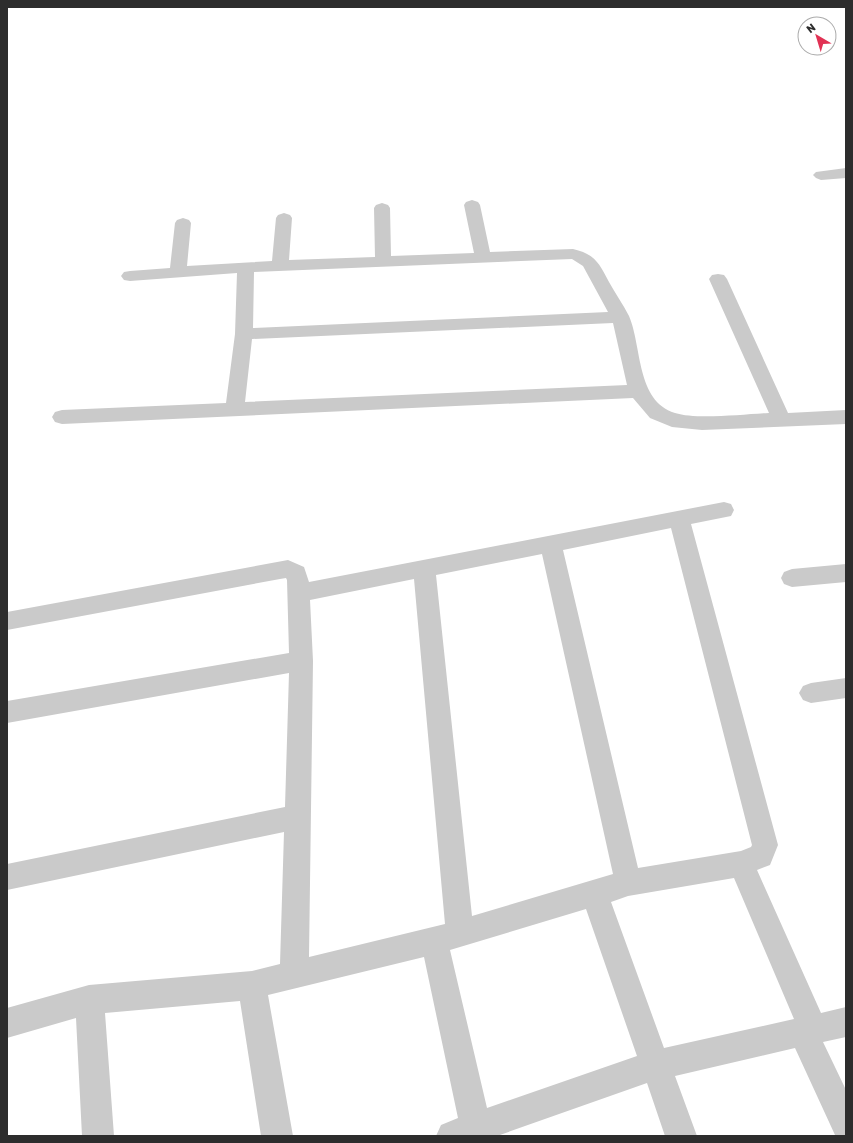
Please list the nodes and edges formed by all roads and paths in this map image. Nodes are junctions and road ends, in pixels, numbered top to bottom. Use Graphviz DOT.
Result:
graph roads {
  1 [pos="846,173"];
  2 [pos="821,175"];
  3 [pos="472,205"];
  4 [pos="382,208"];
  5 [pos="284,218"];
  6 [pos="183,223"];
  7 [pos="483,258"];
  8 [pos="383,261"];
  9 [pos="280,266"];
  10 [pos="246,267"];
  11 [pos="178,272"];
  12 [pos="130,276"];
  13 [pos="718,279"];
  14 [pos="620,317"];
  15 [pos="244,334"];
  16 [pos="638,391"];
  17 [pos="234,409"];
  18 [pos="62,417"];
  19 [pos="846,417"];
  20 [pos="781,419"];
  21 [pos="724,510"];
  22 [pos="679,518"];
  23 [pos="551,544"];
  24 [pos="424,569"];
  25 [pos="846,573"];
  26 [pos="792,578"];
  27 [pos="298,594"];
  28 [pos="7,620"];
  29 [pos="301,661"];
  30 [pos="846,688"];
  31 [pos="811,693"];
  32 [pos="7,712"];
  33 [pos="297,817"];
  34 [pos="742,864"];
  35 [pos="7,877"];
  36 [pos="628,883"];
  37 [pos="594,893"];
  38 [pos="447,937"];
  39 [pos="294,975"];
  40 [pos="252,985"];
  41 [pos="89,1000"];
  42 [pos="846,1022"];
  43 [pos="7,1023"];
  44 [pos="808,1030"];
  45 [pos="656,1065"];
  46 [pos="846,1124"];
  47 [pos="469,1133"];
  48 [pos="98,1136"];
  49 [pos="277,1136"];
  50 [pos="681,1136"];
  1 -- 2 [label="street"];
  3 -- 7 [label="street"];
  4 -- 8 [label="street"];
  5 -- 9 [label="street"];
  6 -- 11 [label="street"];
  7 -- 8 [label="street"];
  7 -- 14 [label="street"];
  8 -- 9 [label="street"];
  9 -- 10 [label="street"];
  10 -- 11 [label="street"];
  10 -- 15 [label="street"];
  11 -- 12 [label="street"];
  13 -- 20 [label="street"];
  14 -- 15 [label="street"];
  14 -- 16 [label="street"];
  15 -- 17 [label="street"];
  16 -- 17 [label="street"];
  16 -- 20 [label="street"];
  17 -- 18 [label="street"];
  19 -- 20 [label="street"];
  21 -- 22 [label="street"];
  22 -- 23 [label="street"];
  22 -- 34 [label="street"];
  23 -- 24 [label="street"];
  23 -- 36 [label="street"];
  24 -- 27 [label="street"];
  24 -- 38 [label="street"];
  25 -- 26 [label="street"];
  27 -- 28 [label="street"];
  27 -- 29 [label="street"];
  29 -- 32 [label="street"];
  29 -- 33 [label="street"];
  30 -- 31 [label="street"];
  33 -- 35 [label="street"];
  33 -- 39 [label="street"];
  34 -- 36 [label="street"];
  34 -- 44 [label="street"];
  36 -- 37 [label="street"];
  37 -- 38 [label="street"];
  37 -- 45 [label="street"];
  38 -- 39 [label="street"];
  38 -- 47 [label="street"];
  39 -- 40 [label="street"];
  40 -- 41 [label="street"];
  40 -- 49 [label="street"];
  41 -- 43 [label="street"];
  41 -- 48 [label="street"];
  42 -- 44 [label="street"];
  44 -- 45 [label="street"];
  44 -- 46 [label="street"];
  45 -- 47 [label="street"];
  45 -- 50 [label="street"];
}
